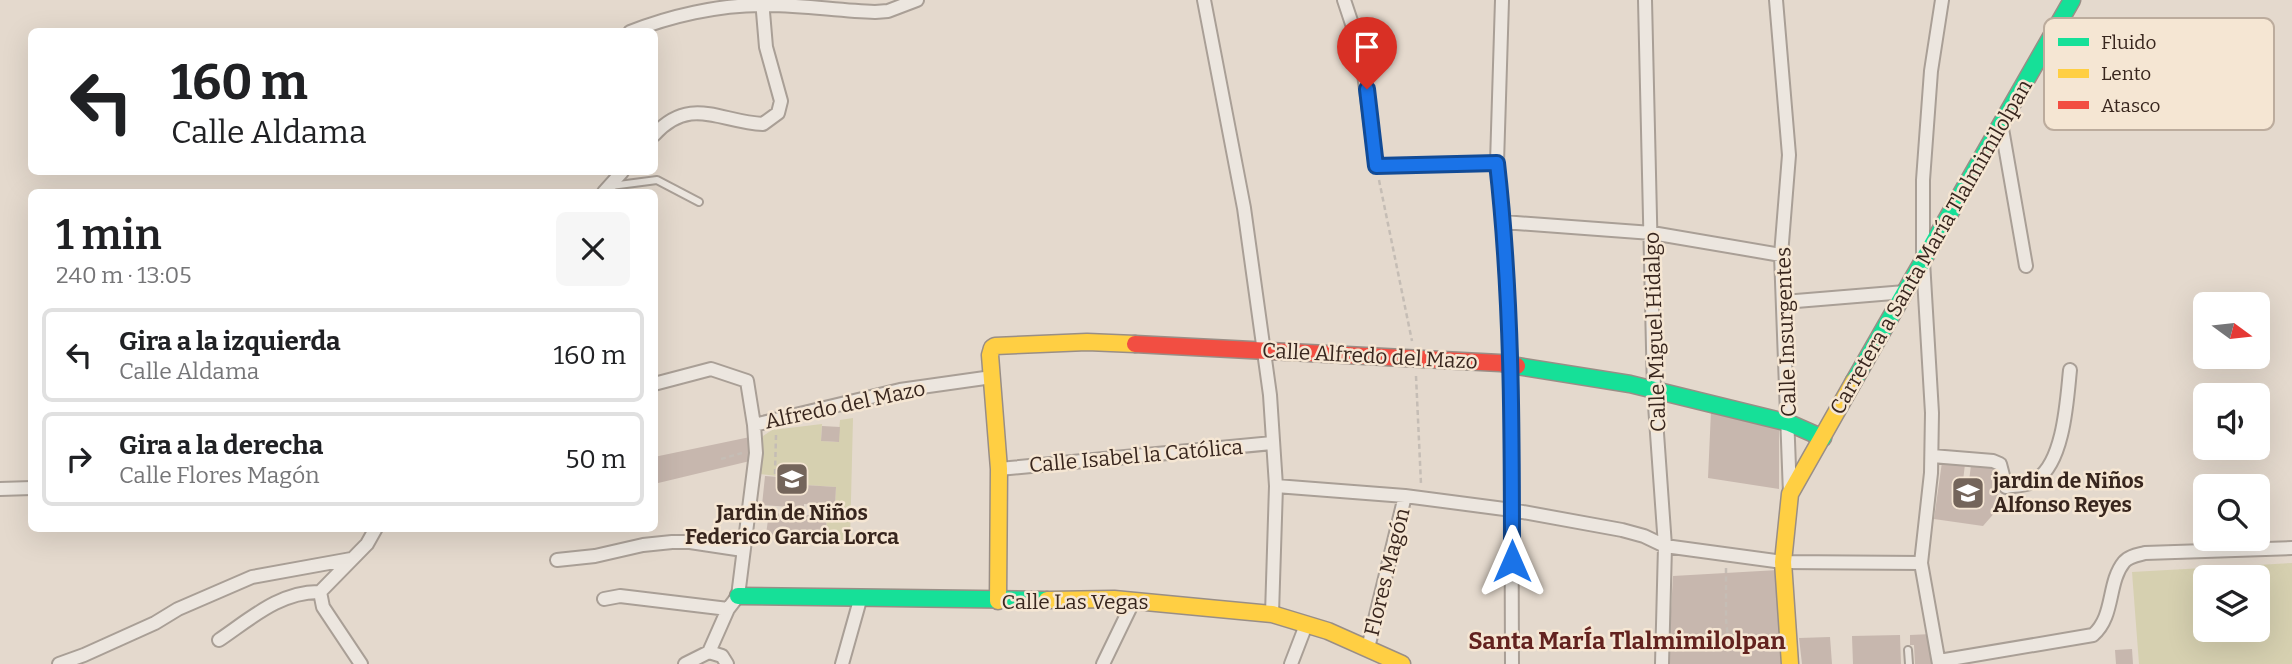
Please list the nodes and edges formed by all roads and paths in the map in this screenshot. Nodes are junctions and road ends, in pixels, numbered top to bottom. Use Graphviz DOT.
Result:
graph roads {
  1 [pos="917,0"];
  2 [pos="1204,0"];
  3 [pos="1344,0"];
  4 [pos="1502,0"];
  5 [pos="1645,0"];
  6 [pos="1776,0"];
  7 [pos="1942,0"];
  8 [pos="2072,0"];
  9 [pos="762,2"];
  10 [pos="2062,18"];
  11 [pos="642,28"];
  12 [pos="2044,49"];
  13 [pos="2001,123"];
  14 [pos="658,131"];
  15 [pos="1497,163"];
  16 [pos="1376,166"];
  17 [pos="619,175"];
  18 [pos="606,189"];
  19 [pos="699,202"];
  20 [pos="1503,222"];
  21 [pos="1652,233"];
  22 [pos="1781,255"];
  23 [pos="1923,261"];
  24 [pos="2026,266"];
  25 [pos="1905,292"];
  26 [pos="1784,302"];
  27 [pos="1263,351"];
  28 [pos="1415,359"];
  29 [pos="1511,364"];
  30 [pos="2070,370"];
  31 [pos="992,377"];
  32 [pos="658,383"];
  33 [pos="1654,391"];
  34 [pos="776,418"];
  35 [pos="1789,423"];
  36 [pos="754,425"];
  37 [pos="1823,438"];
  38 [pos="1273,443"];
  39 [pos="755,450"];
  40 [pos="1932,456"];
  41 [pos="721,458"];
  42 [pos="999,469"];
  43 [pos="775,474"];
  44 [pos="1276,486"];
  45 [pos="28,488"];
  46 [pos="0,489"];
  47 [pos="1790,494"];
  48 [pos="1405,496"];
  49 [pos="1422,498"];
  50 [pos="1512,510"];
  51 [pos="374,532"];
  52 [pos="1665,546"];
  53 [pos="2292,548"];
  54 [pos="743,551"];
  55 [pos="1725,554"];
  56 [pos="351,558"];
  57 [pos="557,560"];
  58 [pos="1783,562"];
  59 [pos="1921,563"];
  60 [pos="320,592"];
  61 [pos="604,599"];
  62 [pos="860,600"];
  63 [pos="1133,600"];
  64 [pos="998,601"];
  65 [pos="733,602"];
  66 [pos="1272,614"];
  67 [pos="1307,625"];
  68 [pos="219,640"];
  69 [pos="1368,648"];
  70 [pos="1728,650"];
  71 [pos="1908,650"];
  72 [pos="709,653"];
  73 [pos="1939,663"];
  74 [pos="59,664"];
  75 [pos="361,664"];
  76 [pos="685,664"];
  77 [pos="727,664"];
  78 [pos="842,664"];
  79 [pos="1103,664"];
  80 [pos="1291,664"];
  81 [pos="1402,664"];
  82 [pos="1511,664"];
  83 [pos="1662,664"];
  84 [pos="1790,664"];
  85 [pos="1909,664"];
  1 -- 9 [label="street"];
  2 -- 27 [label="street"];
  3 -- 16 [label="street"];
  4 -- 15 [label="street"];
  5 -- 21 [label="street, Calle Miguel Hidalgo"];
  6 -- 22 [label="street, Calle Insurgentes"];
  7 -- 23 [label="street"];
  8 -- 10 [label="street, Carretera a Santa María Tlalmimilolpan"];
  9 -- 11 [label="street"];
  9 -- 14 [label="street"];
  12 -- 13 [label="street, Carretera a Santa María Tlalmimilolpan"];
  13 -- 23 [label="street, Carretera a Santa María Tlalmimilolpan"];
  13 -- 24 [label="street"];
  15 -- 16 [label="street"];
  15 -- 20 [label="street"];
  16 -- 28 [label="path, Flores Magón"];
  17 -- 18 [label="street"];
  18 -- 19 [label="lane"];
  20 -- 21 [label="street"];
  20 -- 29 [label="street"];
  21 -- 22 [label="street"];
  21 -- 33 [label="street, Calle Miguel Hidalgo"];
  22 -- 26 [label="street, Calle Insurgentes"];
  23 -- 25 [label="street, Carretera a Santa María Tlalmimilolpan"];
  23 -- 40 [label="street"];
  25 -- 26 [label="street"];
  25 -- 37 [label="street, Carretera a Santa María Tlalmimilolpan"];
  26 -- 35 [label="street, Calle Insurgentes"];
  27 -- 28 [label="street, Calle Alfredo del Mazo"];
  27 -- 31 [label="street, Calle Alfredo del Mazo"];
  27 -- 38 [label="street"];
  28 -- 29 [label="street, Calle Alfredo del Mazo"];
  28 -- 49 [label="path, Flores Magón"];
  29 -- 33 [label="street, Calle Alfredo del Mazo"];
  29 -- 50 [label="street"];
  30 -- 40 [label="street"];
  31 -- 34 [label="street, Alfredo del Mazo"];
  31 -- 42 [label="street"];
  32 -- 36 [label="street, Alfredo del Mazo"];
  33 -- 35 [label="street, Calle Alfredo del Mazo"];
  33 -- 52 [label="street, Calle Miguel Hidalgo"];
  34 -- 36 [label="street, Alfredo del Mazo"];
  34 -- 43 [label="path"];
  35 -- 37 [label="street, Calle Alfredo del Mazo"];
  35 -- 47 [label="street, Calle Insurgentes"];
  36 -- 39 [label="street"];
  37 -- 47 [label="street, Carretera a Santa María Tlalmimilolpan"];
  38 -- 42 [label="street, Calle Isabel la Católica"];
  38 -- 44 [label="street"];
  39 -- 41 [label="path"];
  39 -- 54 [label="street"];
  40 -- 59 [label="street"];
  42 -- 64 [label="street"];
  44 -- 48 [label="street"];
  44 -- 66 [label="street"];
  45 -- 46 [label="street"];
  47 -- 58 [label="street, Calle Insurgentes"];
  48 -- 49 [label="street"];
  48 -- 69 [label="street, Flores Magón"];
  49 -- 50 [label="street"];
  50 -- 52 [label="street"];
  50 -- 82 [label="street"];
  51 -- 56 [label="street"];
  52 -- 55 [label="street"];
  52 -- 83 [label="street, Calle Miguel Hidalgo"];
  53 -- 73 [label="street"];
  54 -- 57 [label="street"];
  54 -- 65 [label="street"];
  55 -- 58 [label="street"];
  55 -- 70 [label="path"];
  56 -- 60 [label="street"];
  56 -- 74 [label="street"];
  58 -- 59 [label="street"];
  58 -- 84 [label="street, Calle Insurgentes"];
  59 -- 73 [label="street"];
  60 -- 68 [label="street"];
  60 -- 75 [label="street"];
  61 -- 65 [label="street"];
  62 -- 64 [label="street, Calle Las Vegas"];
  62 -- 65 [label="street, Calle Las Vegas"];
  62 -- 78 [label="street"];
  63 -- 64 [label="street, Calle Las Vegas"];
  63 -- 66 [label="street, Calle Las Vegas"];
  63 -- 79 [label="street"];
  65 -- 72 [label="street"];
  66 -- 67 [label="street, Calle Las Vegas"];
  67 -- 69 [label="street, Calle Las Vegas"];
  67 -- 80 [label="street"];
  69 -- 81 [label="street, Calle Las Vegas"];
  71 -- 85 [label="lane"];
  72 -- 76 [label="street"];
  72 -- 77 [label="street"];
}
